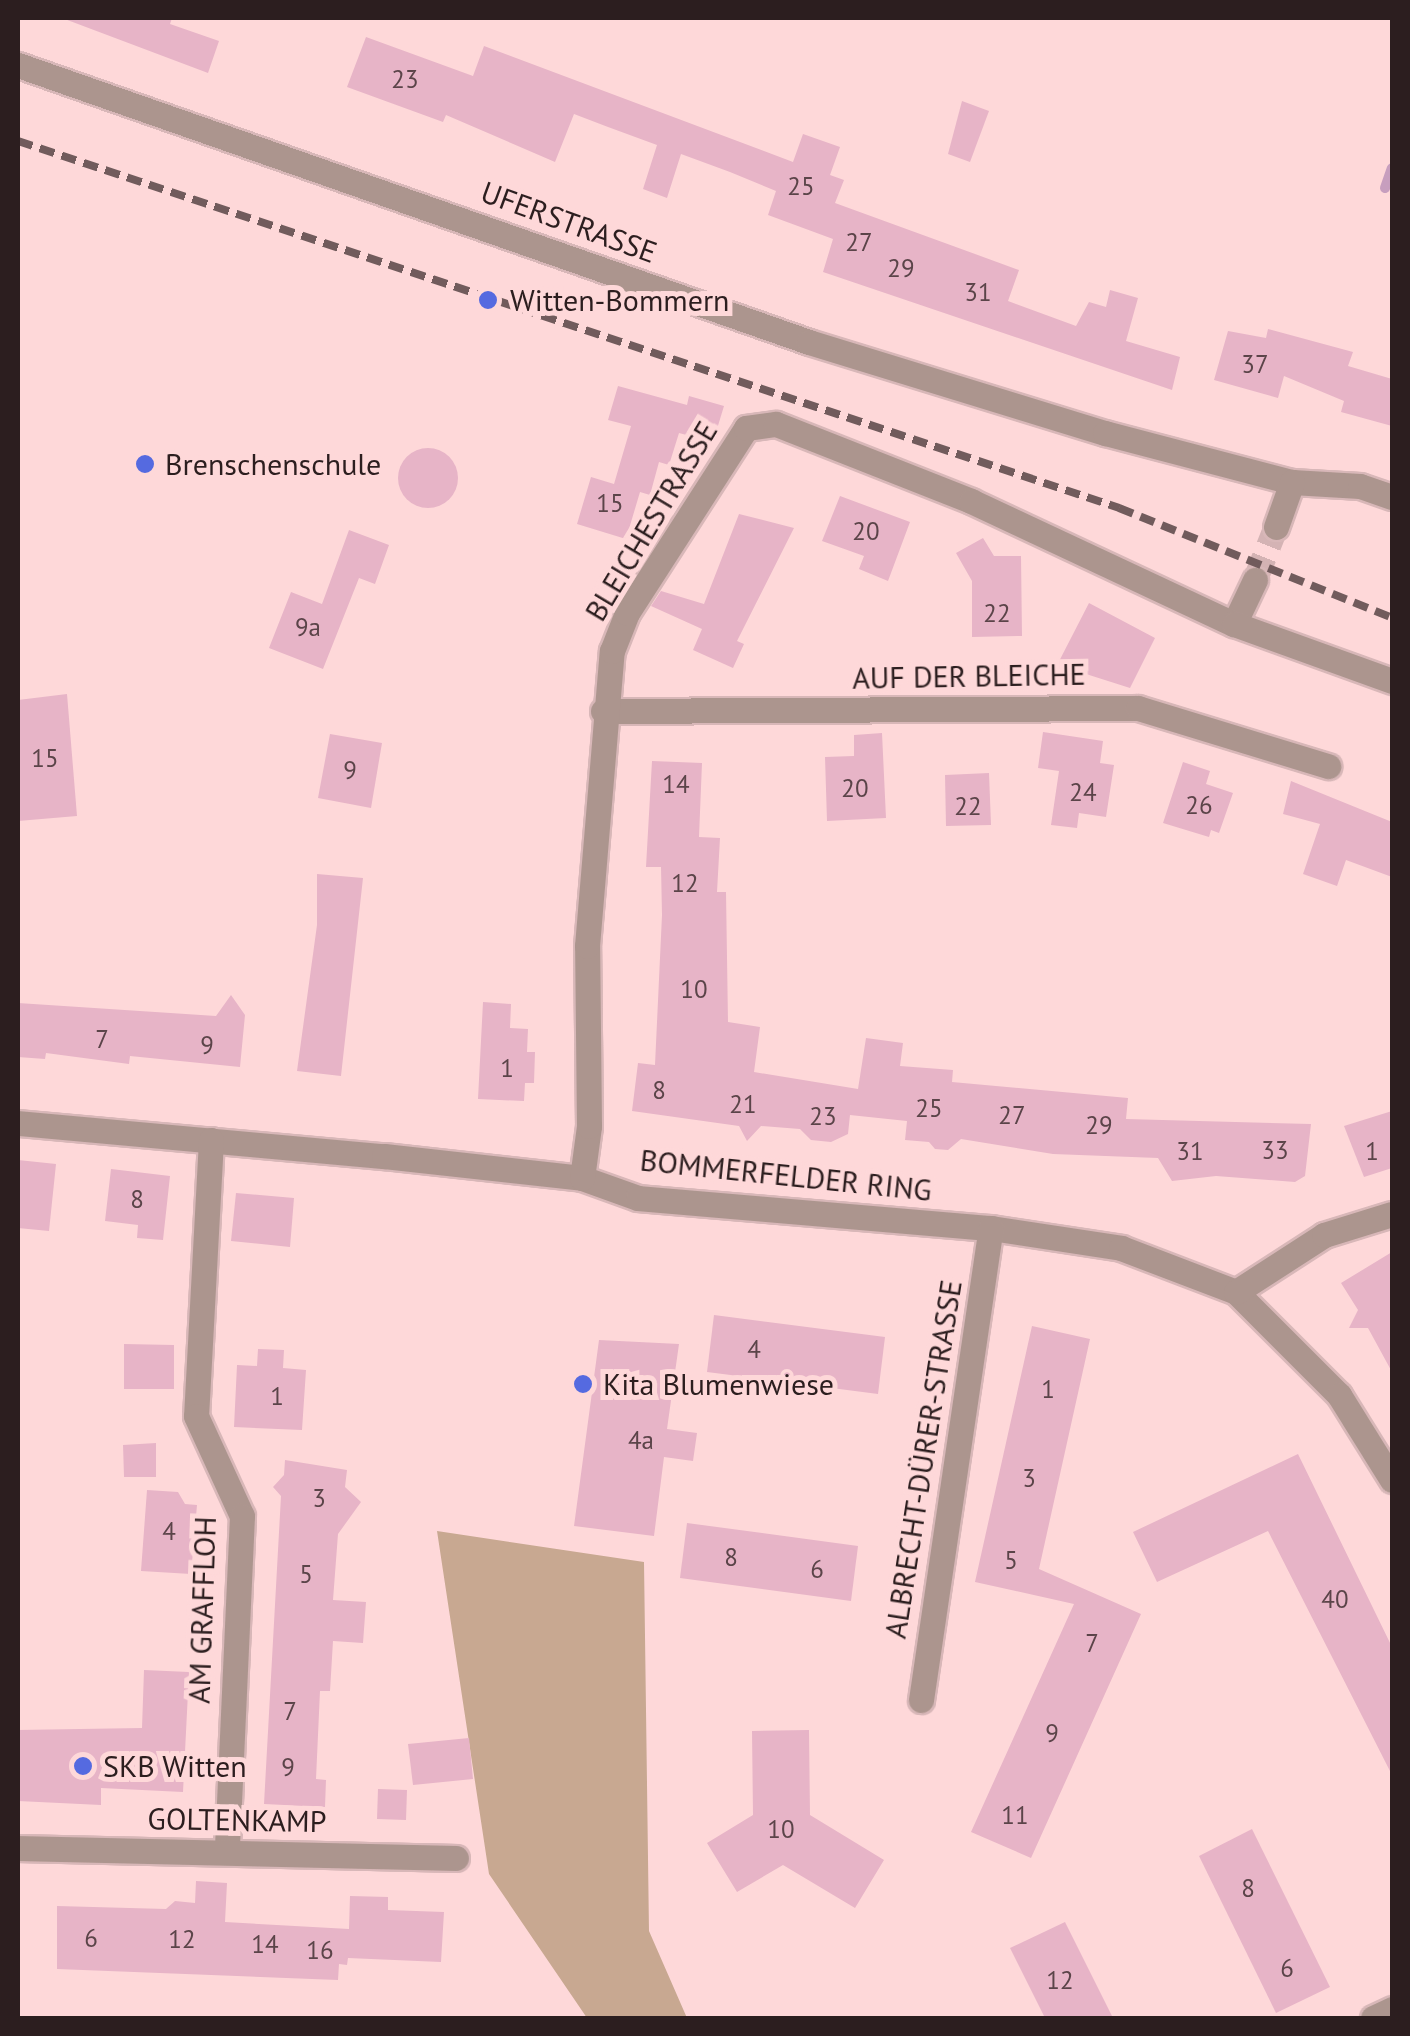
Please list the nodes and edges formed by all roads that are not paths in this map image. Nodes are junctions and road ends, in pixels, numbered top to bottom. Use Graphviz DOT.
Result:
graph roads {
  1 [pos="18,65"];
  2 [pos="1292,482"];
  3 [pos="1392,498"];
  4 [pos="1276,527"];
  5 [pos="1255,580"];
  6 [pos="1234,624"];
  7 [pos="1392,681"];
  8 [pos="603,710"];
  9 [pos="1328,766"];
  10 [pos="18,1123"];
  11 [pos="211,1140"];
  12 [pos="582,1178"];
  13 [pos="1392,1214"];
  14 [pos="991,1228"];
  15 [pos="1236,1292"];
  16 [pos="1392,1480"];
  17 [pos="921,1700"];
  18 [pos="18,1848"];
  19 [pos="227,1852"];
  20 [pos="456,1858"];
  21 [pos="1392,2009"];
  22 [pos="1373,2018"];
  1 -- 2 [label="street, UFERSTRASSE"];
  2 -- 3 [label="street, UFERSTRASSE"];
  2 -- 4 [label="street"];
  5 -- 6 [label="street"];
  6 -- 7 [label="street"];
  6 -- 8 [label="street, BLEICHESTRASSE"];
  8 -- 9 [label="street, AUF DER BLEICHE"];
  8 -- 12 [label="street, BLEICHESTRASSE"];
  10 -- 11 [label="street, BOMMERFELDER RING"];
  11 -- 12 [label="street, BOMMERFELDER RING"];
  11 -- 19 [label="street, AM GRAFFLOH"];
  12 -- 14 [label="street, BOMMERFELDER RING"];
  13 -- 15 [label="street"];
  14 -- 15 [label="street, BOMMERFELDER RING"];
  14 -- 17 [label="street, ALBRECHT-DÜRER-STRASSE"];
  15 -- 16 [label="street, BOMMERFELDER RING"];
  18 -- 19 [label="street, GOLTENKAMP"];
  19 -- 20 [label="street, GOLTENKAMP"];
  21 -- 22 [label="street"];
}
